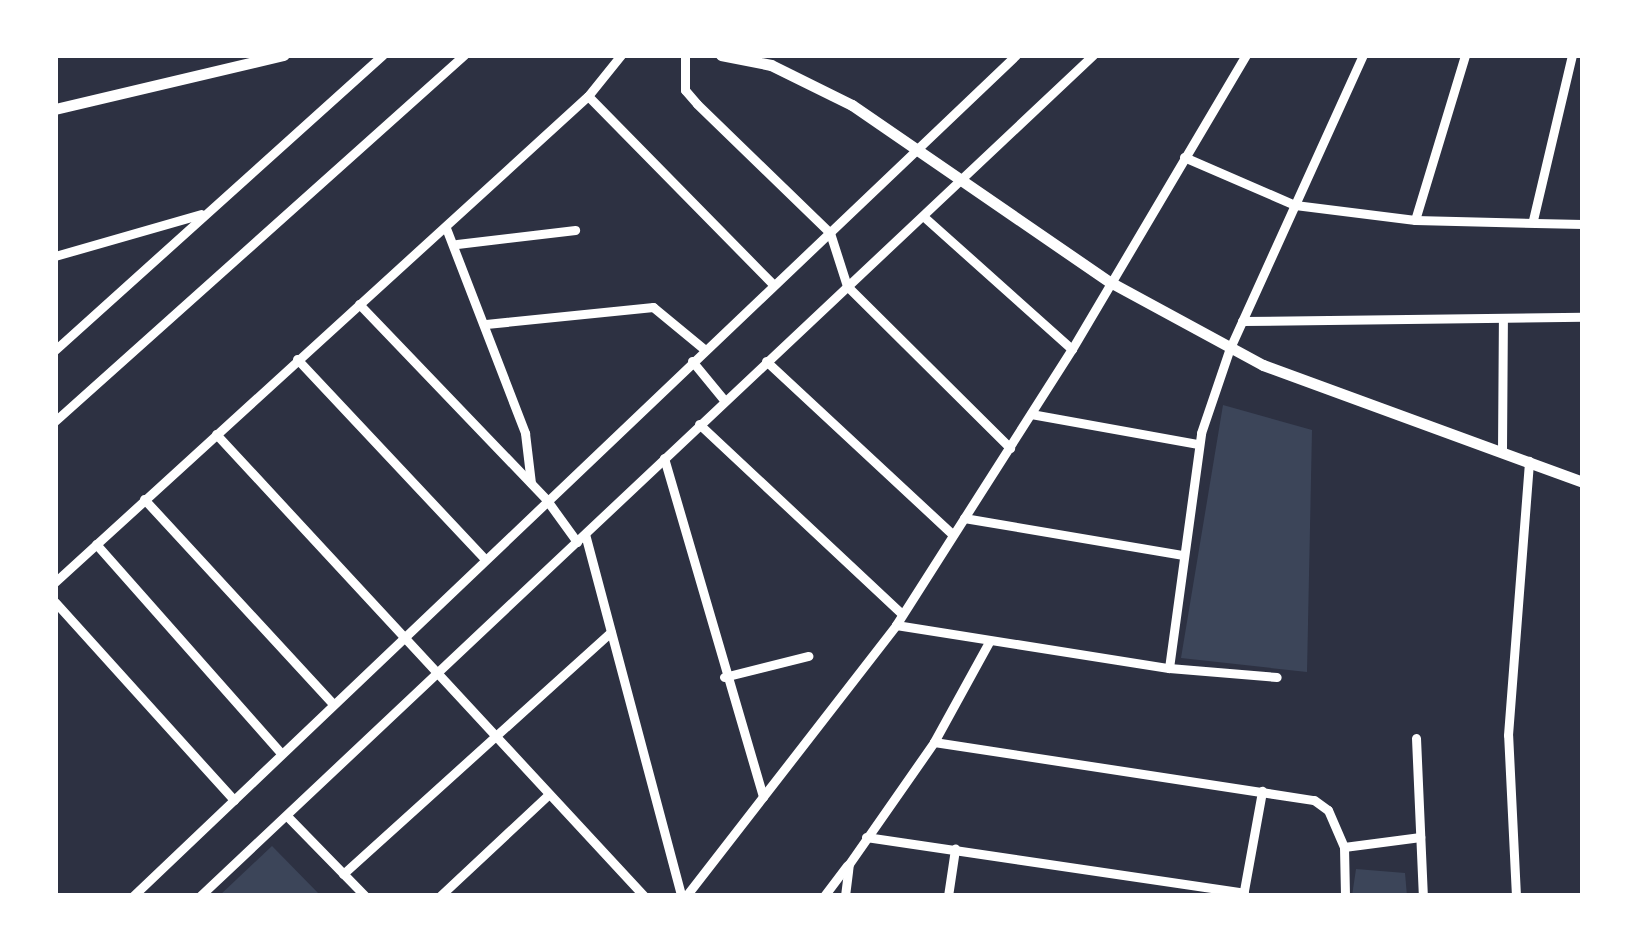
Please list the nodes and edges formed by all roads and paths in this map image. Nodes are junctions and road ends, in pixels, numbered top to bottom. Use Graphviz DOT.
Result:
graph roads {
  1 [pos="284,55"];
  2 [pos="383,55"];
  3 [pos="464,55"];
  4 [pos="621,55"];
  5 [pos="685,55"];
  6 [pos="1016,55"];
  7 [pos="1094,55"];
  8 [pos="1246,55"];
  9 [pos="1363,55"];
  10 [pos="1465,55"];
  11 [pos="1572,55"];
  12 [pos="728,56"];
  13 [pos="588,96"];
  14 [pos="55,109"];
  15 [pos="922,150"];
  16 [pos="1184,157"];
  17 [pos="962,180"];
  18 [pos="1295,204"];
  19 [pos="203,213"];
  20 [pos="923,216"];
  21 [pos="1415,220"];
  22 [pos="1532,220"];
  23 [pos="1583,224"];
  24 [pos="446,228"];
  25 [pos="575,230"];
  26 [pos="830,234"];
  27 [pos="457,244"];
  28 [pos="55,256"];
  29 [pos="1110,282"];
  30 [pos="774,286"];
  31 [pos="847,286"];
  32 [pos="359,304"];
  33 [pos="1583,317"];
  34 [pos="1504,320"];
  35 [pos="1242,321"];
  36 [pos="486,324"];
  37 [pos="1230,348"];
  38 [pos="1072,349"];
  39 [pos="55,350"];
  40 [pos="704,350"];
  41 [pos="297,359"];
  42 [pos="692,360"];
  43 [pos="766,361"];
  44 [pos="724,400"];
  45 [pos="1032,414"];
  46 [pos="55,421"];
  47 [pos="699,424"];
  48 [pos="216,434"];
  49 [pos="1198,444"];
  50 [pos="1010,448"];
  51 [pos="1502,450"];
  52 [pos="664,458"];
  53 [pos="1529,461"];
  54 [pos="1583,482"];
  55 [pos="531,483"];
  56 [pos="144,499"];
  57 [pos="546,499"];
  58 [pos="964,518"];
  59 [pos="585,534"];
  60 [pos="953,535"];
  61 [pos="577,542"];
  62 [pos="96,544"];
  63 [pos="1182,555"];
  64 [pos="483,557"];
  65 [pos="55,582"];
  66 [pos="55,602"];
  67 [pos="902,614"];
  68 [pos="896,625"];
  69 [pos="612,632"];
  70 [pos="403,635"];
  71 [pos="989,642"];
  72 [pos="808,656"];
  73 [pos="1169,668"];
  74 [pos="440,674"];
  75 [pos="724,677"];
  76 [pos="1278,677"];
  77 [pos="331,702"];
  78 [pos="496,733"];
  79 [pos="1416,738"];
  80 [pos="934,742"];
  81 [pos="282,753"];
  82 [pos="1262,791"];
  83 [pos="549,794"];
  84 [pos="762,797"];
  85 [pos="234,800"];
  86 [pos="287,816"];
  87 [pos="866,837"];
  88 [pos="1420,837"];
  89 [pos="1344,847"];
  90 [pos="955,849"];
  91 [pos="849,864"];
  92 [pos="343,874"];
  93 [pos="1244,894"];
  94 [pos="132,896"];
  95 [pos="200,896"];
  96 [pos="365,896"];
  97 [pos="440,896"];
  98 [pos="644,896"];
  99 [pos="683,896"];
  100 [pos="824,896"];
  101 [pos="845,896"];
  102 [pos="948,896"];
  103 [pos="1345,896"];
  104 [pos="1423,896"];
  105 [pos="1516,896"];
  1 -- 14 [label="main road"];
  2 -- 19 [label="street"];
  3 -- 46 [label="street"];
  4 -- 13 [label="street"];
  5 -- 26 [label="street"];
  6 -- 15 [label="street"];
  7 -- 17 [label="street"];
  8 -- 16 [label="street"];
  9 -- 18 [label="street"];
  10 -- 21 [label="street"];
  11 -- 22 [label="street"];
  12 -- 15 [label="main road"];
  13 -- 24 [label="street"];
  13 -- 30 [label="street"];
  15 -- 17 [label="main road"];
  15 -- 26 [label="street"];
  16 -- 18 [label="street"];
  16 -- 29 [label="street"];
  17 -- 20 [label="street"];
  17 -- 29 [label="main road"];
  18 -- 21 [label="street"];
  18 -- 35 [label="street"];
  19 -- 28 [label="street"];
  19 -- 39 [label="street"];
  20 -- 31 [label="street"];
  20 -- 38 [label="street"];
  21 -- 22 [label="street"];
  22 -- 23 [label="street"];
  24 -- 27 [label="street"];
  24 -- 32 [label="street"];
  25 -- 27 [label="street"];
  26 -- 30 [label="street"];
  26 -- 31 [label="street"];
  27 -- 36 [label="street"];
  29 -- 37 [label="main road"];
  29 -- 38 [label="street"];
  30 -- 40 [label="street"];
  31 -- 43 [label="street"];
  31 -- 50 [label="street"];
  32 -- 41 [label="street"];
  32 -- 55 [label="street"];
  33 -- 34 [label="street"];
  34 -- 35 [label="street"];
  34 -- 51 [label="street"];
  35 -- 37 [label="street"];
  36 -- 40 [label="street"];
  36 -- 55 [label="street"];
  37 -- 49 [label="street"];
  37 -- 51 [label="main road"];
  38 -- 45 [label="street"];
  40 -- 42 [label="street"];
  41 -- 48 [label="street"];
  41 -- 64 [label="street"];
  42 -- 44 [label="street"];
  42 -- 57 [label="street"];
  43 -- 44 [label="street"];
  43 -- 60 [label="street"];
  44 -- 47 [label="street"];
  45 -- 49 [label="street"];
  45 -- 50 [label="street"];
  47 -- 52 [label="street"];
  47 -- 67 [label="street"];
  48 -- 56 [label="street"];
  48 -- 70 [label="street"];
  49 -- 63 [label="street"];
  50 -- 58 [label="street"];
  51 -- 53 [label="main road"];
  52 -- 59 [label="street"];
  52 -- 75 [label="street"];
  53 -- 54 [label="main road"];
  53 -- 105 [label="street"];
  55 -- 57 [label="street"];
  56 -- 62 [label="street"];
  56 -- 77 [label="street"];
  57 -- 61 [label="street"];
  57 -- 64 [label="street"];
  58 -- 60 [label="street"];
  58 -- 63 [label="street"];
  59 -- 61 [label="street"];
  59 -- 69 [label="street"];
  60 -- 67 [label="street"];
  61 -- 74 [label="street"];
  62 -- 65 [label="street"];
  62 -- 81 [label="street"];
  63 -- 73 [label="street"];
  64 -- 70 [label="street"];
  66 -- 85 [label="street"];
  67 -- 68 [label="street"];
  68 -- 71 [label="street"];
  68 -- 84 [label="street"];
  69 -- 78 [label="street"];
  69 -- 99 [label="street"];
  70 -- 74 [label="street"];
  70 -- 77 [label="street"];
  71 -- 73 [label="street"];
  71 -- 80 [label="street"];
  72 -- 75 [label="street"];
  73 -- 76 [label="street"];
  74 -- 78 [label="street"];
  74 -- 86 [label="street"];
  75 -- 84 [label="street"];
  77 -- 81 [label="street"];
  78 -- 83 [label="street"];
  78 -- 92 [label="street"];
  79 -- 88 [label="street"];
  80 -- 82 [label="street"];
  80 -- 87 [label="street"];
  81 -- 85 [label="street"];
  82 -- 89 [label="street"];
  82 -- 93 [label="street"];
  83 -- 97 [label="street"];
  83 -- 98 [label="street"];
  84 -- 99 [label="street"];
  85 -- 94 [label="street"];
  86 -- 92 [label="street"];
  86 -- 95 [label="street"];
  87 -- 90 [label="street"];
  87 -- 91 [label="street"];
  88 -- 89 [label="street"];
  88 -- 104 [label="street"];
  89 -- 103 [label="street"];
  90 -- 93 [label="street"];
  90 -- 102 [label="street"];
  91 -- 100 [label="street"];
  91 -- 101 [label="street"];
  92 -- 96 [label="street"];
}
